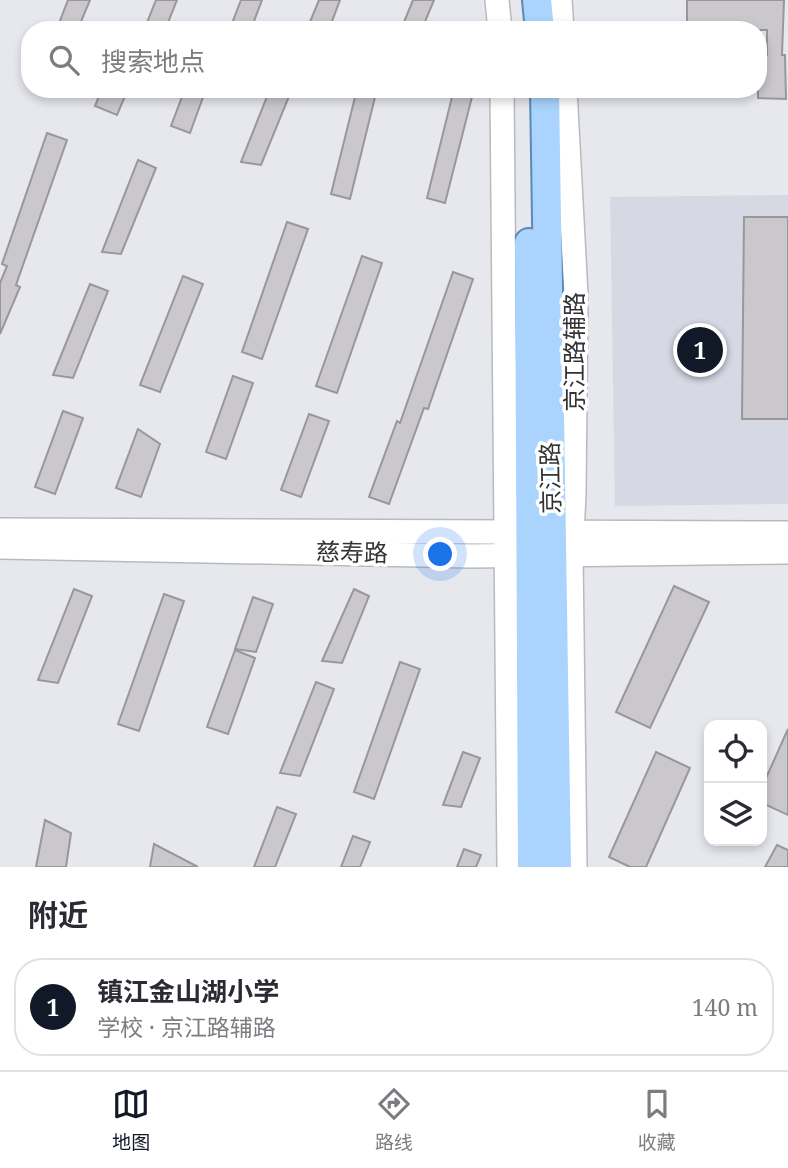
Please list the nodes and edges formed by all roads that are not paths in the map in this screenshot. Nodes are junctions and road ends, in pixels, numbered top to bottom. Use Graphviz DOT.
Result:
graph roads {
  1 [pos="498,0"];
  2 [pos="521,0"];
  3 [pos="537,0"];
  4 [pos="560,0"];
  5 [pos="499,21"];
  6 [pos="522,21"];
  7 [pos="539,21"];
  8 [pos="561,21"];
  9 [pos="503,98"];
  10 [pos="527,98"];
  11 [pos="545,98"];
  12 [pos="565,98"];
  13 [pos="0,530"];
  14 [pos="788,533"];
  15 [pos="540,544"];
  16 [pos="0,547"];
  17 [pos="788,552"];
  18 [pos="509,867"];
  19 [pos="532,867"];
  20 [pos="557,867"];
  21 [pos="575,867"];
  1 -- 5 [label="street"];
  2 -- 6 [label="main road"];
  3 -- 7 [label="main road"];
  4 -- 8 [label="street"];
  9 -- 15 [label="street, 京江路辅路"];
  10 -- 15 [label="main road, 京江路"];
  11 -- 15 [label="main road, 京江路"];
  12 -- 15 [label="street, 京江路辅路"];
  13 -- 15 [label="street, 慈寿路"];
  14 -- 15 [label="street, 慈寿路"];
  15 -- 16 [label="street, 慈寿路"];
  15 -- 17 [label="street, 慈寿路"];
  15 -- 18 [label="street, 京江路辅路"];
  15 -- 19 [label="main road, 京江路"];
  15 -- 20 [label="main road, 京江路"];
  15 -- 21 [label="street, 京江路辅路"];
}
